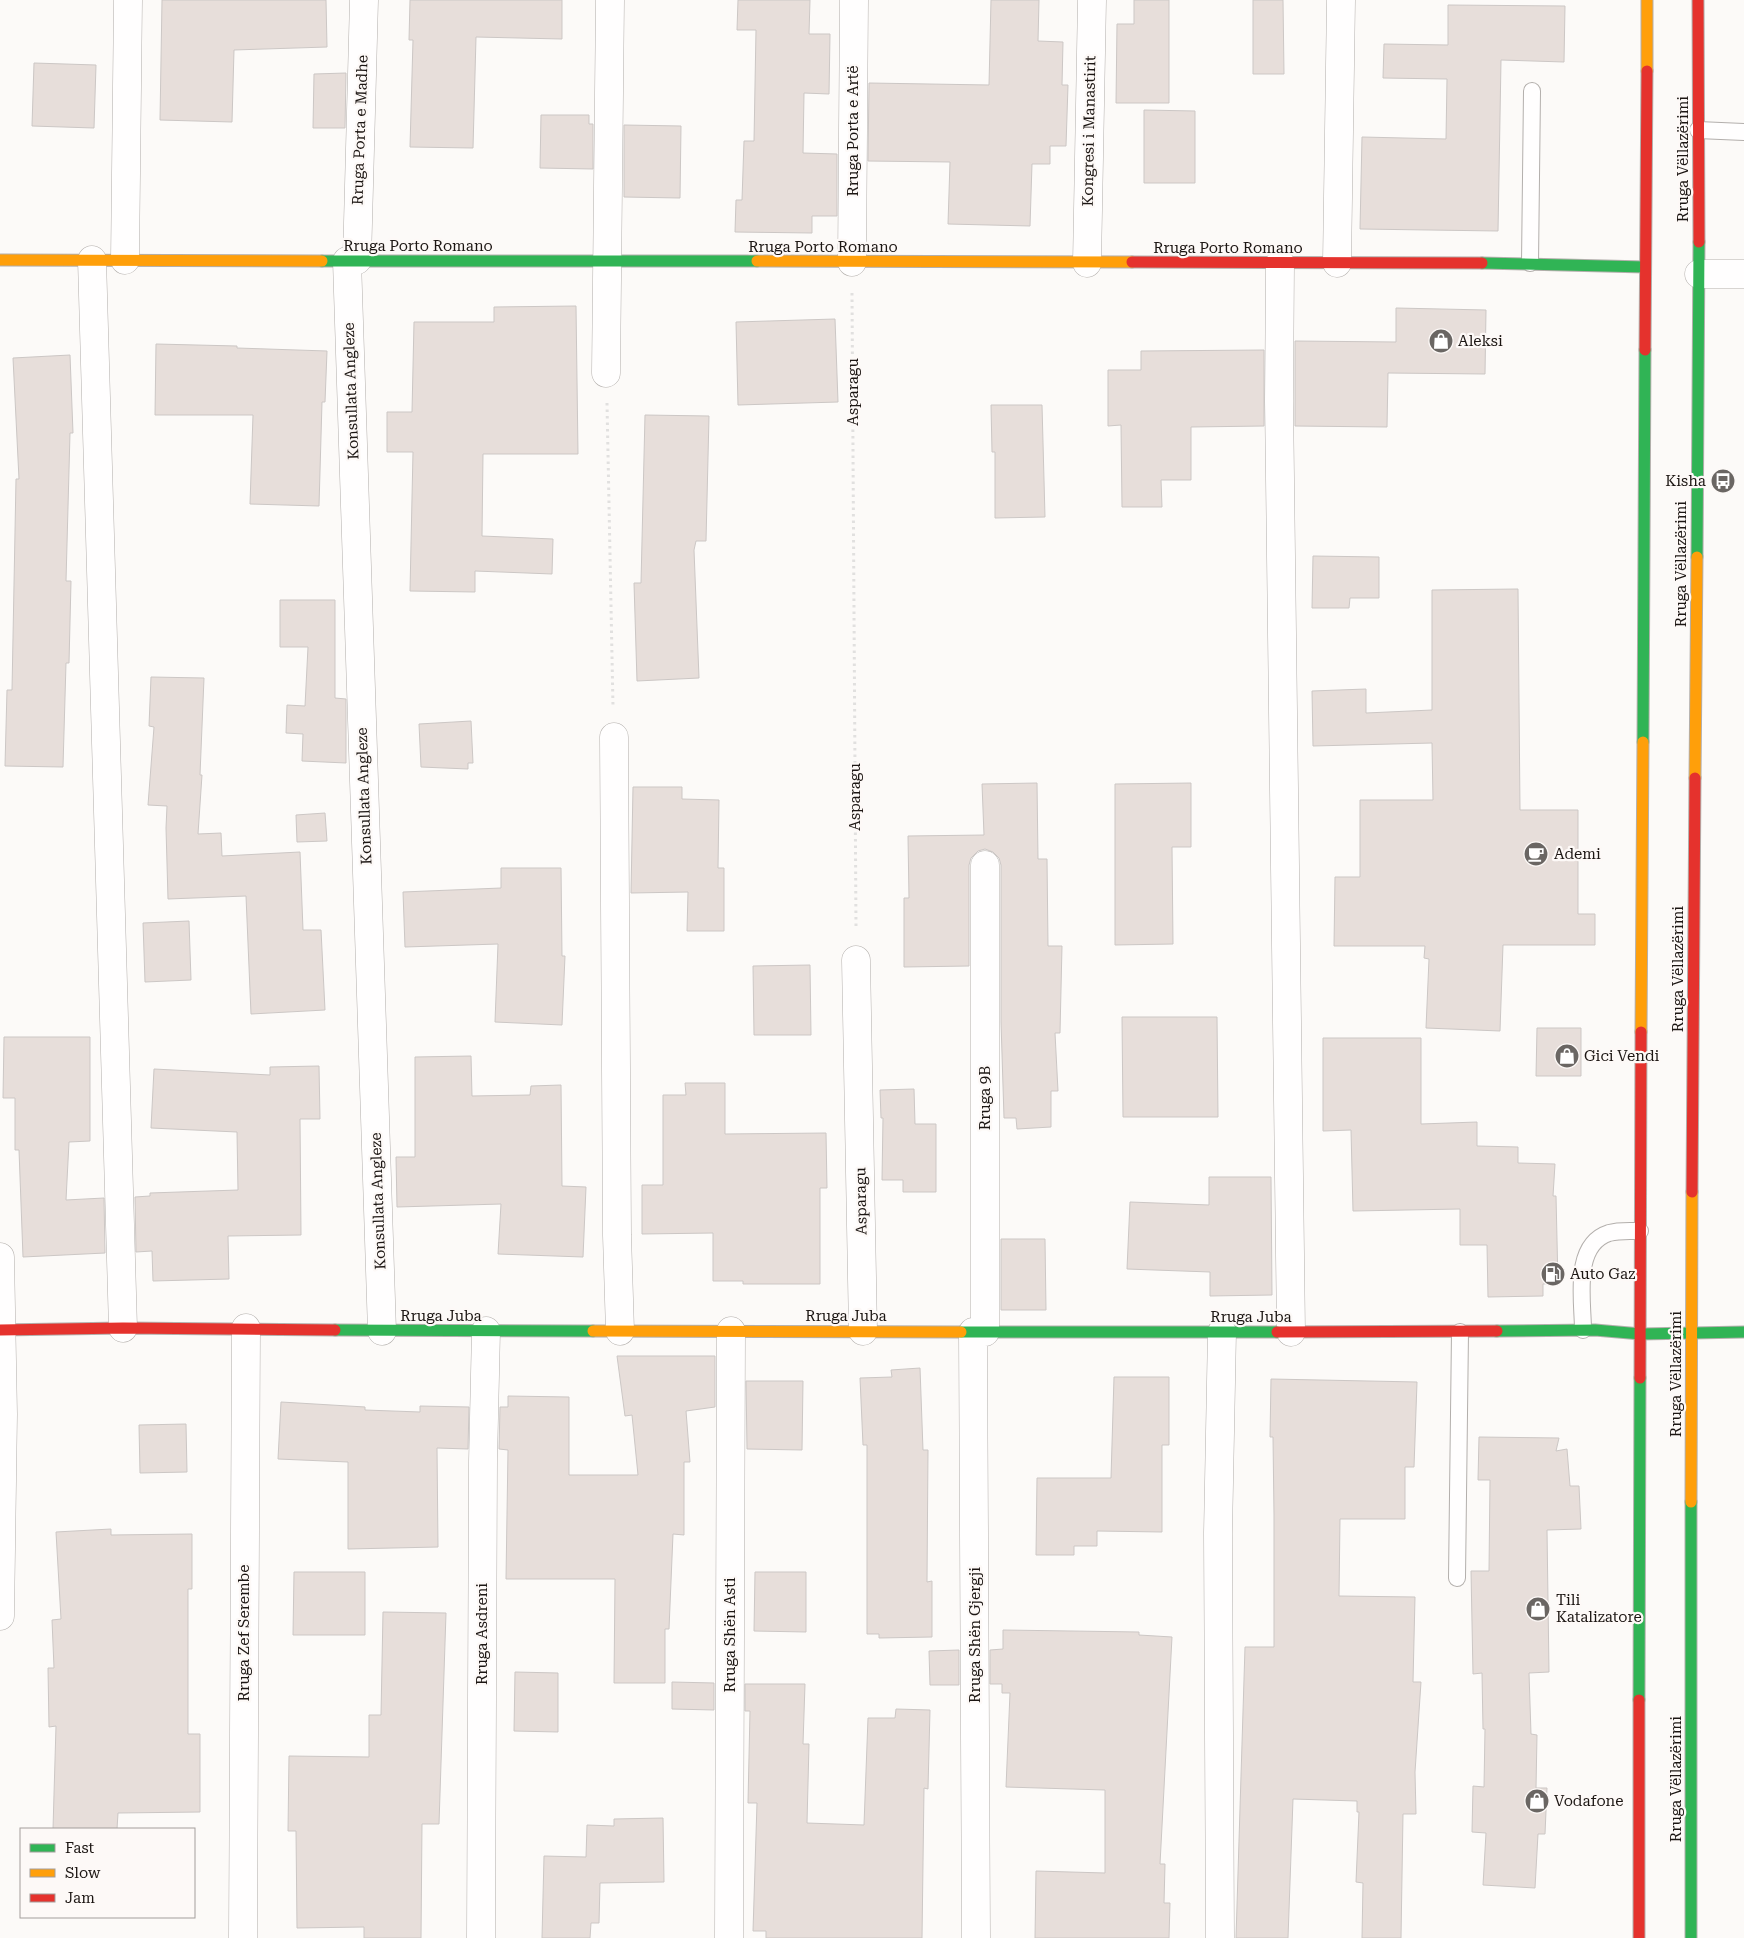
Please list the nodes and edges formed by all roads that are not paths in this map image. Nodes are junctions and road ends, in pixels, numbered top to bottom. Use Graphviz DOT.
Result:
graph roads {
  1 [pos="128,0"];
  2 [pos="364,0"];
  3 [pos="610,0"];
  4 [pos="854,0"];
  5 [pos="1092,0"];
  6 [pos="1341,0"];
  7 [pos="1647,0"];
  8 [pos="1698,0"];
  9 [pos="1532,92"];
  10 [pos="1698,130"];
  11 [pos="1744,132"];
  12 [pos="0,260"];
  13 [pos="92,260"];
  14 [pos="125,260"];
  15 [pos="352,260"];
  16 [pos="608,261"];
  17 [pos="852,262"];
  18 [pos="1087,263"];
  19 [pos="1280,263"];
  20 [pos="1336,263"];
  21 [pos="1530,264"];
  22 [pos="1645,267"];
  23 [pos="1699,274"];
  24 [pos="1744,274"];
  25 [pos="606,373"];
  26 [pos="614,737"];
  27 [pos="985,865"];
  28 [pos="856,960"];
  29 [pos="1640,1231"];
  30 [pos="0,1257"];
  31 [pos="123,1328"];
  32 [pos="246,1328"];
  33 [pos="1,1330"];
  34 [pos="1583,1330"];
  35 [pos="382,1331"];
  36 [pos="486,1331"];
  37 [pos="620,1331"];
  38 [pos="731,1331"];
  39 [pos="863,1332"];
  40 [pos="979,1332"];
  41 [pos="1222,1332"];
  42 [pos="1291,1332"];
  43 [pos="1460,1332"];
  44 [pos="1744,1332"];
  45 [pos="1692,1333"];
  46 [pos="1641,1334"];
  47 [pos="1457,1578"];
  48 [pos="0,1616"];
  49 [pos="243,1938"];
  50 [pos="480,1938"];
  51 [pos="729,1938"];
  52 [pos="976,1938"];
  53 [pos="1220,1938"];
  54 [pos="1639,1938"];
  55 [pos="1691,1938"];
  1 -- 14 [label="street"];
  2 -- 15 [label="street, Rruga Porta e Madhe"];
  3 -- 16 [label="street"];
  4 -- 17 [label="street, Rruga Porta e Artë"];
  5 -- 18 [label="street, Kongresi i Manastirit"];
  6 -- 20 [label="street"];
  7 -- 22 [label="main road"];
  8 -- 10 [label="main road, Rruga Vëllazërimi"];
  9 -- 21 [label="lane"];
  10 -- 11 [label="lane"];
  10 -- 23 [label="main road, Rruga Vëllazërimi"];
  12 -- 13 [label="main road, Rruga Porto Romano"];
  13 -- 14 [label="main road, Rruga Porto Romano"];
  13 -- 31 [label="street"];
  14 -- 15 [label="main road, Rruga Porto Romano"];
  15 -- 16 [label="main road, Rruga Porto Romano"];
  15 -- 35 [label="street, Konsullata Angleze"];
  16 -- 17 [label="main road, Rruga Porto Romano"];
  16 -- 25 [label="street"];
  17 -- 18 [label="main road, Rruga Porto Romano"];
  18 -- 19 [label="main road, Rruga Porto Romano"];
  19 -- 20 [label="main road, Rruga Porto Romano"];
  19 -- 42 [label="street"];
  20 -- 21 [label="main road, Rruga Porto Romano"];
  21 -- 22 [label="main road, Rruga Porto Romano"];
  22 -- 29 [label="main road"];
  23 -- 24 [label="street"];
  23 -- 45 [label="main road, Rruga Vëllazërimi"];
  26 -- 37 [label="street"];
  27 -- 40 [label="street, Rruga 9B"];
  28 -- 39 [label="street, Asparagu"];
  29 -- 34 [label="lane"];
  29 -- 46 [label="main road"];
  30 -- 33 [label="street"];
  31 -- 32 [label="main road, Rruga Juba"];
  31 -- 33 [label="main road, Rruga Juba"];
  32 -- 35 [label="main road, Rruga Juba"];
  32 -- 49 [label="street, Rruga Zef Serembe"];
  33 -- 48 [label="street"];
  34 -- 43 [label="main road, Rruga Juba"];
  34 -- 46 [label="main road, Rruga Juba"];
  35 -- 36 [label="main road, Rruga Juba"];
  36 -- 37 [label="main road, Rruga Juba"];
  36 -- 50 [label="street, Rruga Asdreni"];
  37 -- 38 [label="main road, Rruga Juba"];
  38 -- 39 [label="main road, Rruga Juba"];
  38 -- 51 [label="street, Rruga Shën Asti"];
  39 -- 40 [label="main road, Rruga Juba"];
  40 -- 41 [label="main road, Rruga Juba"];
  40 -- 52 [label="street, Rruga Shën Gjergji"];
  41 -- 42 [label="main road, Rruga Juba"];
  41 -- 53 [label="street"];
  42 -- 43 [label="main road, Rruga Juba"];
  43 -- 47 [label="lane"];
  44 -- 45 [label="main road, Rruga Juba"];
  45 -- 46 [label="main road, Rruga Juba"];
  45 -- 55 [label="main road, Rruga Vëllazërimi"];
  46 -- 54 [label="main road"];
}
